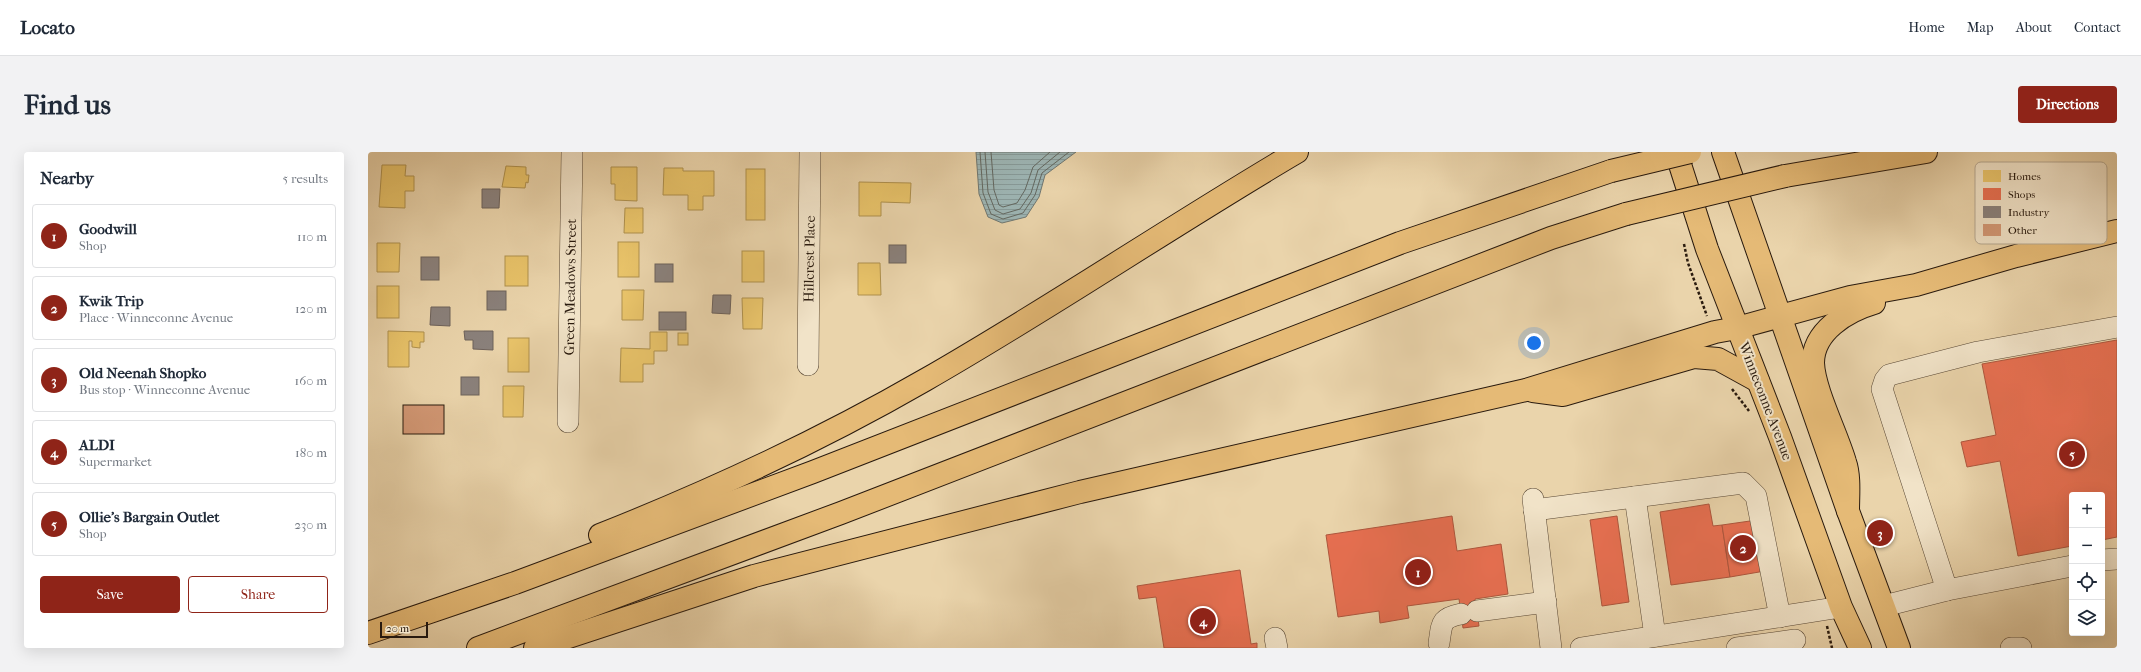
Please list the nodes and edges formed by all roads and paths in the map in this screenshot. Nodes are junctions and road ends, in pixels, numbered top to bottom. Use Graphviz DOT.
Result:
graph roads {
  1 [pos="572,152"];
  2 [pos="810,152"];
  3 [pos="1297,152"];
  4 [pos="1676,152"];
  5 [pos="1690,152"];
  6 [pos="1723,152"];
  7 [pos="1926,152"];
  8 [pos="2117,231"];
  9 [pos="2107,233"];
  10 [pos="1684,242"];
  11 [pos="2064,244"];
  12 [pos="1916,285"];
  13 [pos="1780,315"];
  14 [pos="1709,320"];
  15 [pos="2117,327"];
  16 [pos="1737,328"];
  17 [pos="808,366"];
  18 [pos="1758,381"];
  19 [pos="1526,390"];
  20 [pos="568,422"];
  21 [pos="1635,497"];
  22 [pos="1848,511"];
  23 [pos="581,558"];
  24 [pos="2117,559"];
  25 [pos="2105,560"];
  26 [pos="2069,567"];
  27 [pos="1947,590"];
  28 [pos="1546,602"];
  29 [pos="1884,606"];
  30 [pos="1842,607"];
  31 [pos="1785,616"];
  32 [pos="1827,626"];
  33 [pos="369,633"];
  34 [pos="1655,636"];
  35 [pos="1439,643"];
  36 [pos="1796,644"];
  37 [pos="1605,646"];
  38 [pos="1760,646"];
  39 [pos="478,648"];
  40 [pos="535,648"];
  41 [pos="1552,648"];
  42 [pos="1581,648"];
  43 [pos="1737,648"];
  44 [pos="1832,648"];
  45 [pos="1860,648"];
  46 [pos="1899,648"];
  47 [pos="2011,648"];
  48 [pos="2021,648"];
  1 -- 20 [label="street, Green Meadows Street"];
  2 -- 17 [label="street, Hillcrest Place"];
  3 -- 23 [label="main road"];
  4 -- 16 [label="main road, Winneconne Avenue"];
  5 -- 23 [label="main road, bridge"];
  6 -- 13 [label="main road"];
  7 -- 39 [label="main road, bridge"];
  8 -- 9 [label="main road"];
  10 -- 14 [label="path"];
  11 -- 12 [label="main road"];
  12 -- 13 [label="main road"];
  12 -- 22 [label="main road"];
  13 -- 16 [label="main road"];
  13 -- 22 [label="main road"];
  15 -- 27 [label="street"];
  16 -- 18 [label="main road, Winneconne Avenue"];
  16 -- 19 [label="main road"];
  18 -- 19 [label="main road"];
  18 -- 30 [label="main road, Winneconne Avenue"];
  19 -- 40 [label="main road"];
  21 -- 28 [label="street"];
  21 -- 31 [label="street"];
  21 -- 34 [label="street"];
  22 -- 29 [label="main road"];
  23 -- 33 [label="main road"];
  24 -- 25 [label="street"];
  26 -- 27 [label="street"];
  27 -- 29 [label="street"];
  28 -- 35 [label="street"];
  28 -- 41 [label="street"];
  29 -- 46 [label="main road"];
  30 -- 31 [label="street"];
  30 -- 45 [label="main road, Winneconne Avenue"];
  31 -- 34 [label="street"];
  31 -- 36 [label="street"];
  32 -- 44 [label="path"];
  34 -- 37 [label="street"];
  36 -- 38 [label="street"];
  37 -- 42 [label="street"];
  38 -- 43 [label="street"];
  47 -- 48 [label="street"];
}
